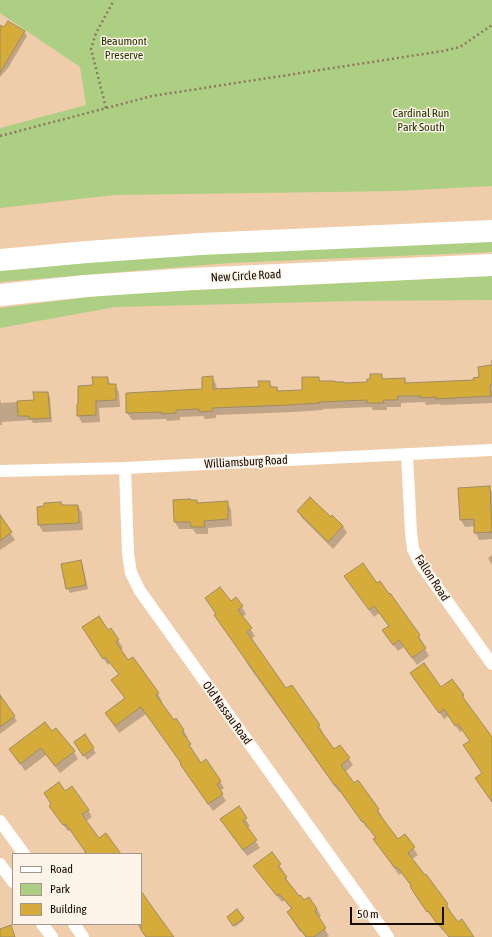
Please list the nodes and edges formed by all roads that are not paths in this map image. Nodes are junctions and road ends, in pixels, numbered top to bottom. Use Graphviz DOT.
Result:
graph roads {
  1 [pos="492,231"];
  2 [pos="0,260"];
  3 [pos="492,266"];
  4 [pos="0,295"];
  5 [pos="492,450"];
  6 [pos="408,454"];
  7 [pos="125,468"];
  8 [pos="0,471"];
  9 [pos="492,664"];
  10 [pos="0,821"];
  11 [pos="23,853"];
  12 [pos="0,864"];
  13 [pos="12,881"];
  14 [pos="43,925"];
  15 [pos="75,925"];
  16 [pos="52,937"];
  17 [pos="83,937"];
  18 [pos="388,937"];
  1 -- 2 [label="highway"];
  3 -- 4 [label="highway, New Circle Road"];
  5 -- 6 [label="street, Williamsburg Road"];
  6 -- 7 [label="street, Williamsburg Road"];
  6 -- 9 [label="street, Fallon Road"];
  7 -- 8 [label="street, Williamsburg Road"];
  7 -- 18 [label="street, Old Nassau Road"];
  10 -- 11 [label="street"];
  12 -- 13 [label="street"];
  14 -- 16 [label="street"];
  15 -- 17 [label="street"];
}
